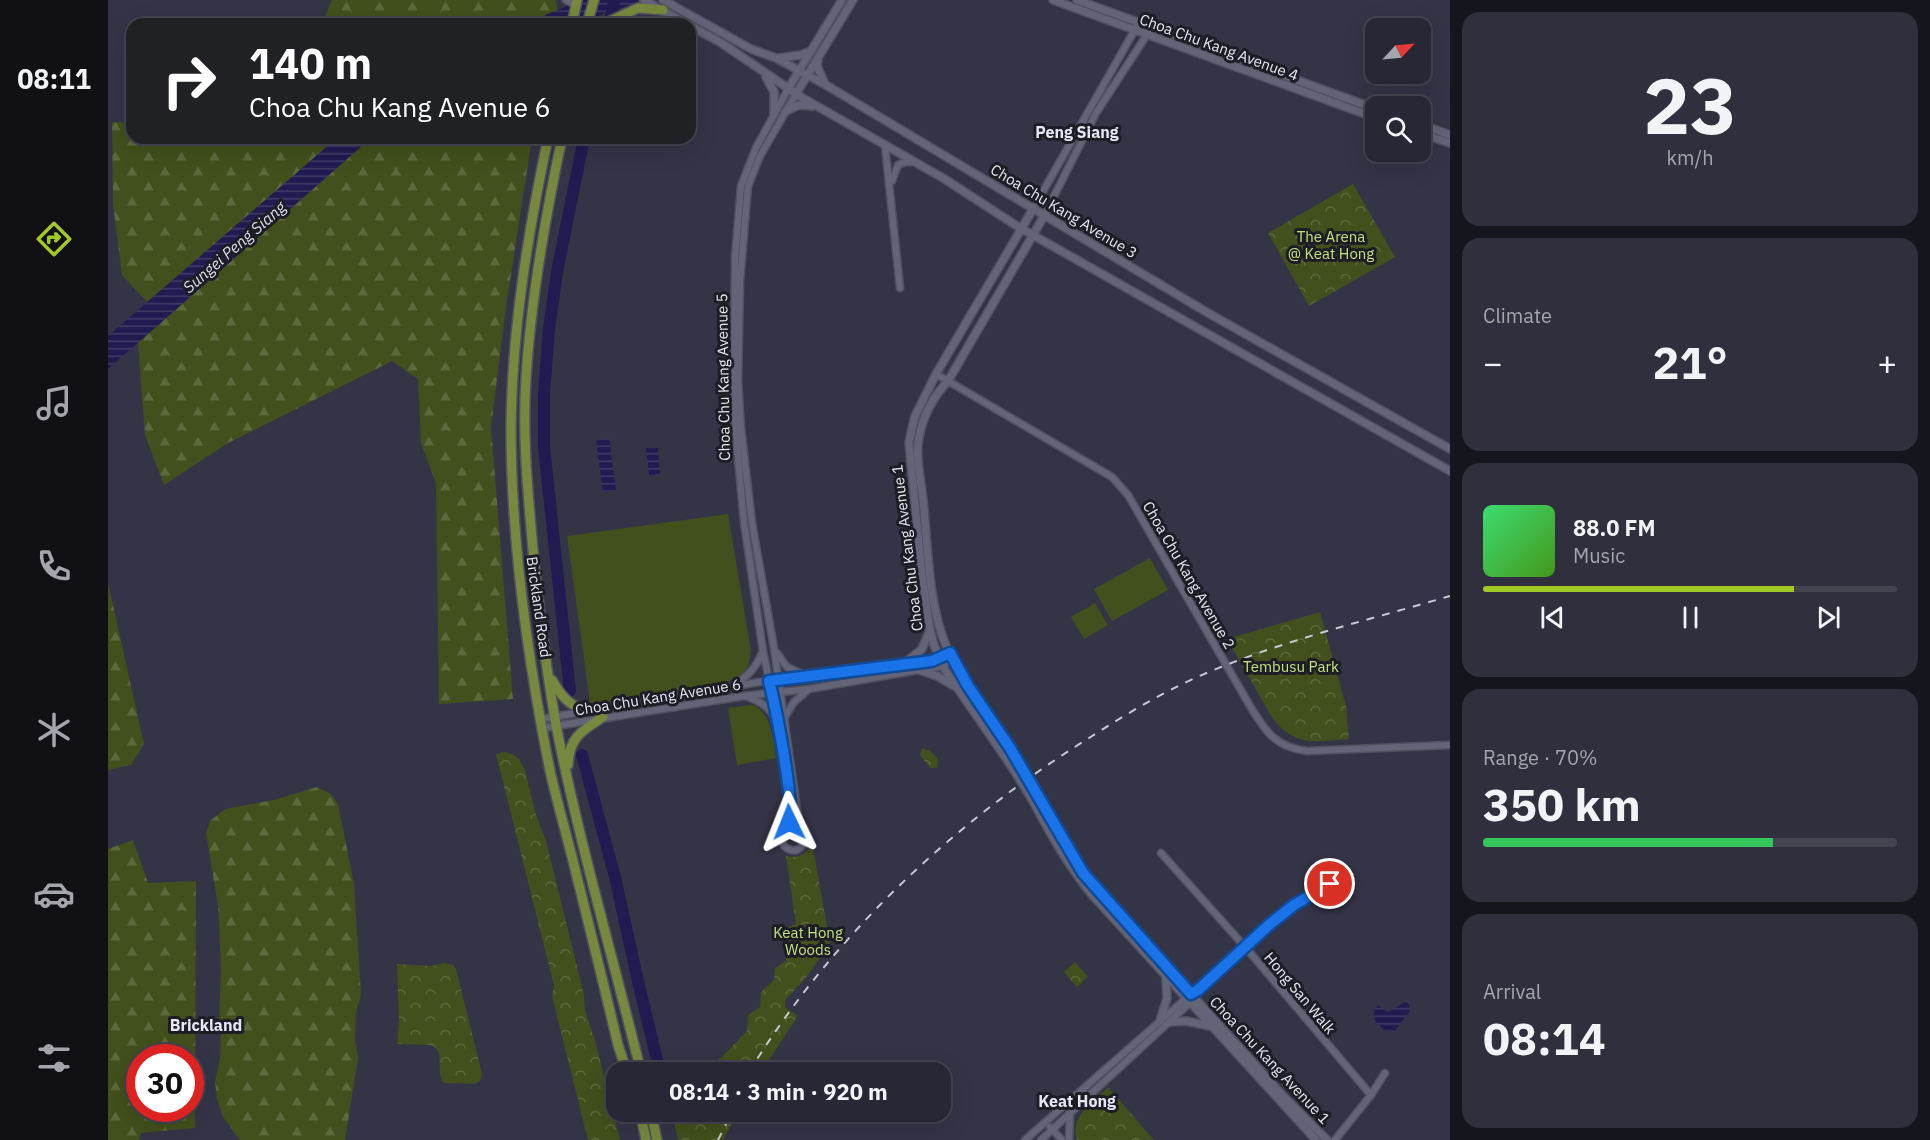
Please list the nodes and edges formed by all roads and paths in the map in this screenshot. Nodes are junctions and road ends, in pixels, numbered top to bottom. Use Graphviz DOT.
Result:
graph roads {
  1 [pos="566,0"];
  2 [pos="594,0"];
  3 [pos="644,0"];
  4 [pos="663,0"];
  5 [pos="842,0"];
  6 [pos="853,0"];
  7 [pos="1053,0"];
  8 [pos="1077,0"];
  9 [pos="576,5"];
  10 [pos="663,10"];
  11 [pos="589,18"];
  12 [pos="617,18"];
  13 [pos="677,18"];
  14 [pos="695,18"];
  15 [pos="696,18"];
  16 [pos="1138,23"];
  17 [pos="1152,27"];
  18 [pos="696,29"];
  19 [pos="1134,31"];
  20 [pos="1147,35"];
  21 [pos="809,52"];
  22 [pos="818,56"];
  23 [pos="776,58"];
  24 [pos="799,70"];
  25 [pos="765,74"];
  26 [pos="807,75"];
  27 [pos="826,85"];
  28 [pos="788,89"];
  29 [pos="796,94"];
  30 [pos="1365,105"];
  31 [pos="823,110"];
  32 [pos="786,111"];
  33 [pos="774,114"];
  34 [pos="1365,114"];
  35 [pos="1431,128"];
  36 [pos="1450,135"];
  37 [pos="1431,137"];
  38 [pos="760,139"];
  39 [pos="767,143"];
  40 [pos="1450,143"];
  41 [pos="547,144"];
  42 [pos="561,144"];
  43 [pos="885,145"];
  44 [pos="915,162"];
  45 [pos="890,188"];
  46 [pos="1033,209"];
  47 [pos="1044,216"];
  48 [pos="1023,228"];
  49 [pos="1033,235"];
  50 [pos="900,288"];
  51 [pos="936,374"];
  52 [pos="948,381"];
  53 [pos="740,448"];
  54 [pos="1450,449"];
  55 [pos="1450,471"];
  56 [pos="930,630"];
  57 [pos="774,648"];
  58 [pos="763,651"];
  59 [pos="952,657"];
  60 [pos="941,662"];
  61 [pos="905,663"];
  62 [pos="916,669"];
  63 [pos="548,672"];
  64 [pos="806,675"];
  65 [pos="778,679"];
  66 [pos="769,681"];
  67 [pos="731,687"];
  68 [pos="809,689"];
  69 [pos="959,689"];
  70 [pos="780,693"];
  71 [pos="772,694"];
  72 [pos="744,696"];
  73 [pos="975,697"];
  74 [pos="972,708"];
  75 [pos="585,711"];
  76 [pos="603,717"];
  77 [pos="779,720"];
  78 [pos="556,721"];
  79 [pos="542,724"];
  80 [pos="1450,745"];
  81 [pos="1013,762"];
  82 [pos="569,786"];
  83 [pos="1036,799"];
  84 [pos="1161,853"];
  85 [pos="1330,884"];
  86 [pos="1246,948"];
  87 [pos="1166,978"];
  88 [pos="1192,997"];
  89 [pos="1160,1021"];
  90 [pos="1170,1022"];
  91 [pos="1210,1026"];
  92 [pos="624,1062"];
  93 [pos="638,1062"];
  94 [pos="1385,1073"];
  95 [pos="1371,1095"];
  96 [pos="1069,1101"];
  97 [pos="1073,1111"];
  98 [pos="642,1122"];
  99 [pos="653,1122"];
  100 [pos="1046,1122"];
  101 [pos="1040,1128"];
  102 [pos="1053,1129"];
  103 [pos="1045,1138"];
  104 [pos="1339,1139"];
  105 [pos="646,1140"];
  106 [pos="657,1140"];
  107 [pos="1025,1140"];
  108 [pos="1062,1140"];
  109 [pos="1069,1140"];
  110 [pos="1316,1140"];
  111 [pos="1327,1140"];
  1 -- 9 [label="street"];
  2 -- 11 [label="main road"];
  3 -- 10 [label="street"];
  4 -- 14 [label="street, Choa Chu Kang Avenue 3"];
  5 -- 21 [label="street"];
  6 -- 22 [label="street"];
  7 -- 19 [label="street, Choa Chu Kang Avenue 4"];
  8 -- 16 [label="street, Choa Chu Kang Avenue 4"];
  10 -- 12 [label="main road"];
  10 -- 13 [label="street"];
  15 -- 23 [label="street, Choa Chu Kang Avenue 3"];
  16 -- 17 [label="street, Choa Chu Kang Avenue 4"];
  16 -- 19 [label="street, Choa Chu Kang Avenue 1"];
  17 -- 20 [label="street, Choa Chu Kang Avenue 1"];
  17 -- 30 [label="street, Choa Chu Kang Avenue 4"];
  18 -- 25 [label="street"];
  19 -- 20 [label="street, Choa Chu Kang Avenue 4"];
  19 -- 46 [label="street, Choa Chu Kang Avenue 1"];
  20 -- 34 [label="street, Choa Chu Kang Avenue 4"];
  20 -- 47 [label="street, Choa Chu Kang Avenue 1"];
  21 -- 23 [label="street"];
  21 -- 24 [label="street"];
  22 -- 26 [label="street"];
  22 -- 27 [label="street"];
  23 -- 24 [label="street, Choa Chu Kang Avenue 3"];
  24 -- 26 [label="street, Choa Chu Kang Avenue 3"];
  24 -- 28 [label="street, Choa Chu Kang Avenue 5"];
  25 -- 28 [label="street"];
  25 -- 33 [label="street"];
  26 -- 27 [label="street, Choa Chu Kang Avenue 3"];
  26 -- 29 [label="street, Choa Chu Kang Avenue 5"];
  27 -- 46 [label="street, Choa Chu Kang Avenue 3"];
  28 -- 29 [label="street"];
  28 -- 33 [label="street, Choa Chu Kang Avenue 5"];
  29 -- 31 [label="street"];
  29 -- 32 [label="street, Choa Chu Kang Avenue 5"];
  31 -- 32 [label="street"];
  31 -- 43 [label="street"];
  32 -- 39 [label="street, Choa Chu Kang Avenue 5"];
  33 -- 38 [label="street, Choa Chu Kang Avenue 5"];
  35 -- 36 [label="street"];
  37 -- 40 [label="street"];
  38 -- 39 [label="street"];
  38 -- 53 [label="street, Choa Chu Kang Avenue 5"];
  39 -- 53 [label="street, Choa Chu Kang Avenue 5"];
  41 -- 79 [label="main road, Brickland Road"];
  42 -- 63 [label="main road, Brickland Road"];
  43 -- 44 [label="street"];
  43 -- 45 [label="street"];
  44 -- 45 [label="street"];
  44 -- 48 [label="street"];
  45 -- 50 [label="street"];
  46 -- 47 [label="street, Choa Chu Kang Avenue 3"];
  46 -- 48 [label="street, Choa Chu Kang Avenue 1"];
  47 -- 49 [label="street, Choa Chu Kang Avenue 1"];
  47 -- 54 [label="street, Choa Chu Kang Avenue 3"];
  48 -- 49 [label="street"];
  48 -- 51 [label="street, Choa Chu Kang Avenue 1"];
  49 -- 52 [label="street, Choa Chu Kang Avenue 1"];
  49 -- 55 [label="street"];
  51 -- 52 [label="street, Choa Chu Kang Avenue 2"];
  51 -- 56 [label="street, Choa Chu Kang Avenue 1"];
  52 -- 59 [label="street, Choa Chu Kang Avenue 1"];
  52 -- 80 [label="street, Choa Chu Kang Avenue 2"];
  53 -- 57 [label="street, Choa Chu Kang Avenue 5"];
  53 -- 58 [label="street, Choa Chu Kang Avenue 5"];
  56 -- 60 [label="street, Choa Chu Kang Avenue 1"];
  56 -- 61 [label="street"];
  57 -- 64 [label="street"];
  57 -- 65 [label="street, Choa Chu Kang Avenue 5"];
  58 -- 66 [label="street, Choa Chu Kang Avenue 5"];
  58 -- 67 [label="street"];
  59 -- 60 [label="street, Choa Chu Kang Avenue 6"];
  59 -- 73 [label="street, Choa Chu Kang Avenue 1"];
  60 -- 61 [label="street, Choa Chu Kang Avenue 6"];
  60 -- 62 [label="street, Choa Chu Kang Avenue 6"];
  60 -- 69 [label="street, Choa Chu Kang Avenue 1"];
  61 -- 64 [label="street, Choa Chu Kang Avenue 6"];
  62 -- 68 [label="street, Choa Chu Kang Avenue 6"];
  62 -- 69 [label="street"];
  63 -- 75 [label="main road"];
  63 -- 78 [label="main road, Brickland Road"];
  64 -- 65 [label="street, Choa Chu Kang Avenue 6"];
  65 -- 66 [label="street, Choa Chu Kang Avenue 6"];
  65 -- 70 [label="street, Choa Chu Kang Avenue 5"];
  66 -- 67 [label="street, Choa Chu Kang Avenue 6"];
  66 -- 71 [label="street, Choa Chu Kang Avenue 5"];
  67 -- 75 [label="street, Choa Chu Kang Avenue 6"];
  68 -- 70 [label="street, Choa Chu Kang Avenue 6"];
  68 -- 77 [label="street"];
  69 -- 74 [label="street, Choa Chu Kang Avenue 1"];
  70 -- 71 [label="street, Choa Chu Kang Avenue 6"];
  70 -- 77 [label="street, Choa Chu Kang Avenue 5"];
  71 -- 72 [label="street, Choa Chu Kang Avenue 6"];
  71 -- 77 [label="street, Choa Chu Kang Avenue 5"];
  72 -- 76 [label="street, Choa Chu Kang Avenue 6"];
  72 -- 77 [label="street"];
  73 -- 74 [label="street"];
  73 -- 81 [label="street, Choa Chu Kang Avenue 1"];
  74 -- 81 [label="street, Choa Chu Kang Avenue 1"];
  75 -- 78 [label="street, Choa Chu Kang Avenue 6"];
  76 -- 78 [label="street, Choa Chu Kang Avenue 6"];
  76 -- 82 [label="main road"];
  77 -- 77 [label="street"];
  78 -- 79 [label="street, Choa Chu Kang Avenue 6"];
  78 -- 82 [label="main road, Brickland Road"];
  79 -- 92 [label="main road, Brickland Road"];
  81 -- 83 [label="street, Choa Chu Kang Avenue 1, bridge"];
  82 -- 93 [label="main road, Brickland Road"];
  83 -- 87 [label="street, Choa Chu Kang Avenue 1"];
  83 -- 88 [label="street, Choa Chu Kang Avenue 1"];
  84 -- 86 [label="street, Hong San Walk"];
  85 -- 86 [label="street"];
  86 -- 88 [label="street"];
  86 -- 95 [label="street, Hong San Walk"];
  87 -- 88 [label="street, Choa Chu Kang Avenue 1"];
  87 -- 89 [label="street"];
  88 -- 89 [label="street"];
  88 -- 90 [label="street"];
  88 -- 91 [label="street, Choa Chu Kang Avenue 1"];
  88 -- 111 [label="street, Choa Chu Kang Avenue 1"];
  89 -- 96 [label="street"];
  90 -- 91 [label="street"];
  90 -- 97 [label="street"];
  91 -- 110 [label="street, Choa Chu Kang Avenue 1"];
  94 -- 95 [label="street"];
  95 -- 104 [label="street"];
  96 -- 97 [label="street"];
  96 -- 100 [label="street"];
  97 -- 102 [label="street"];
  97 -- 109 [label="street"];
  98 -- 105 [label="main road"];
  99 -- 106 [label="main road"];
  100 -- 101 [label="street"];
  100 -- 102 [label="street"];
  101 -- 103 [label="street"];
  101 -- 107 [label="street"];
  102 -- 103 [label="street"];
  102 -- 108 [label="street"];
}
